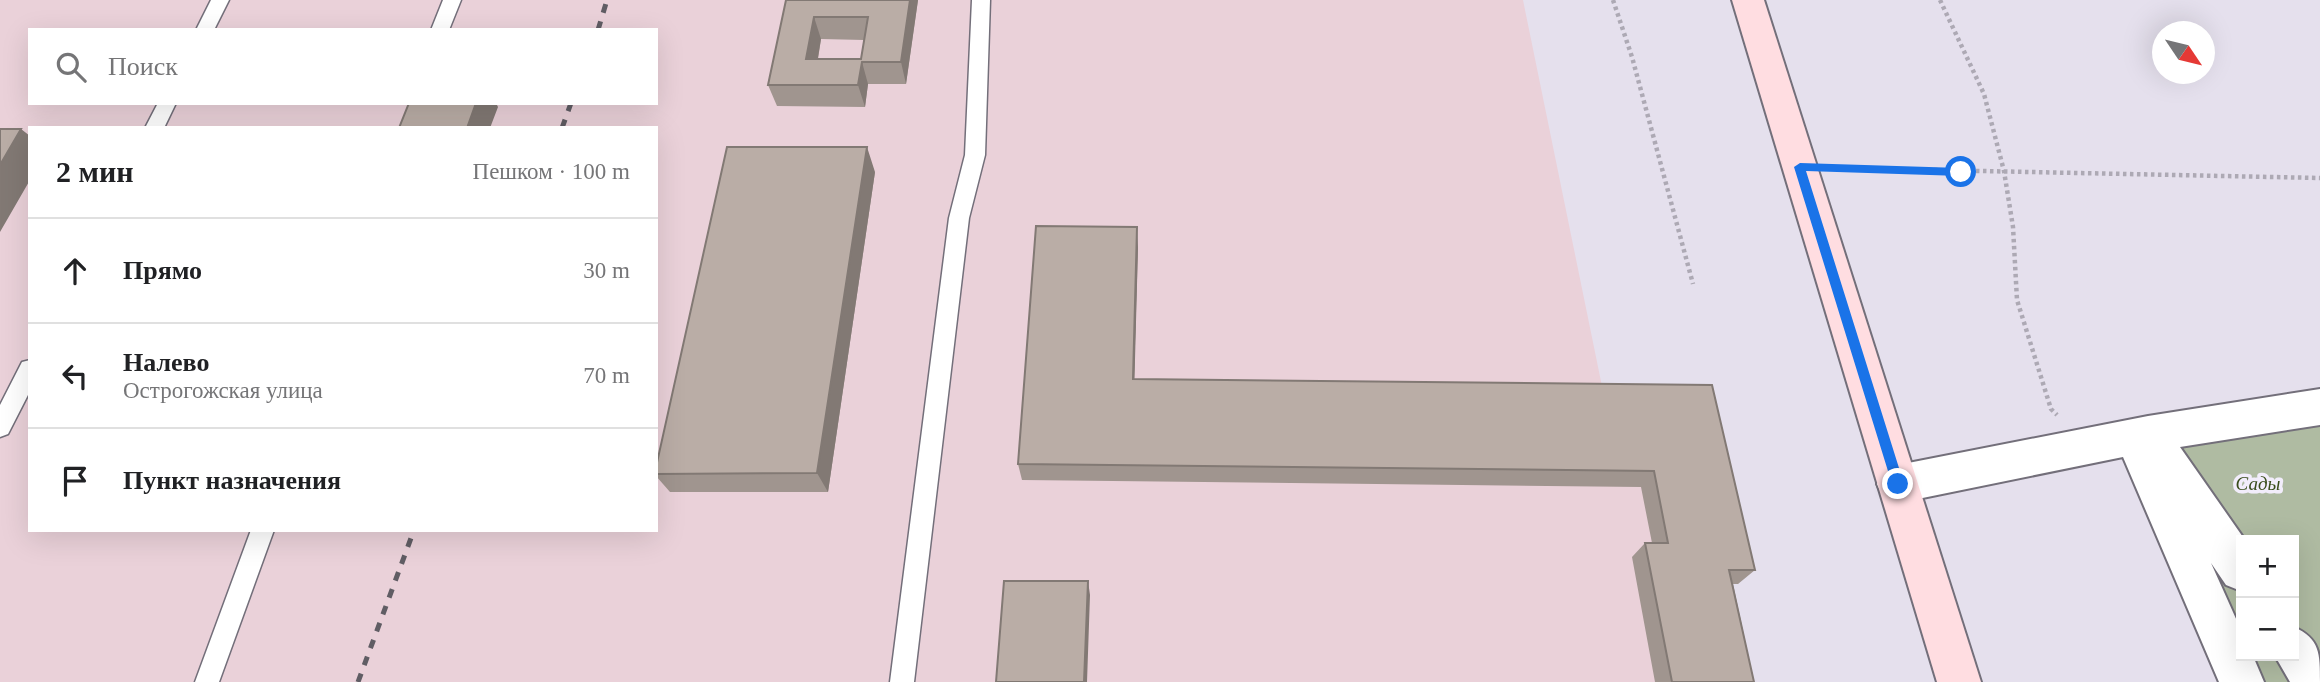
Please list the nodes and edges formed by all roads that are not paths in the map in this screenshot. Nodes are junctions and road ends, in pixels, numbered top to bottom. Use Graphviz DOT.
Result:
graph roads {
  1 [pos="220,0"];
  2 [pos="452,0"];
  3 [pos="981,0"];
  4 [pos="1748,0"];
  5 [pos="206,28"];
  6 [pos="441,28"];
  7 [pos="166,105"];
  8 [pos="155,126"];
  9 [pos="28,373"];
  10 [pos="2320,407"];
  11 [pos="0,427"];
  12 [pos="2141,435"];
  13 [pos="1898,484"];
  14 [pos="261,532"];
  15 [pos="2236,564"];
  16 [pos="2299,656"];
  17 [pos="207,682"];
  18 [pos="902,682"];
  19 [pos="1959,682"];
  20 [pos="2242,682"];
  21 [pos="2316,682"];
  1 -- 5 [label="lane"];
  2 -- 6 [label="lane"];
  3 -- 18 [label="lane"];
  4 -- 13 [label="street"];
  7 -- 8 [label="lane"];
  9 -- 11 [label="lane"];
  10 -- 12 [label="street"];
  12 -- 13 [label="street"];
  12 -- 15 [label="street"];
  12 -- 20 [label="street"];
  13 -- 19 [label="street"];
  14 -- 17 [label="lane"];
  16 -- 21 [label="street"];
}
